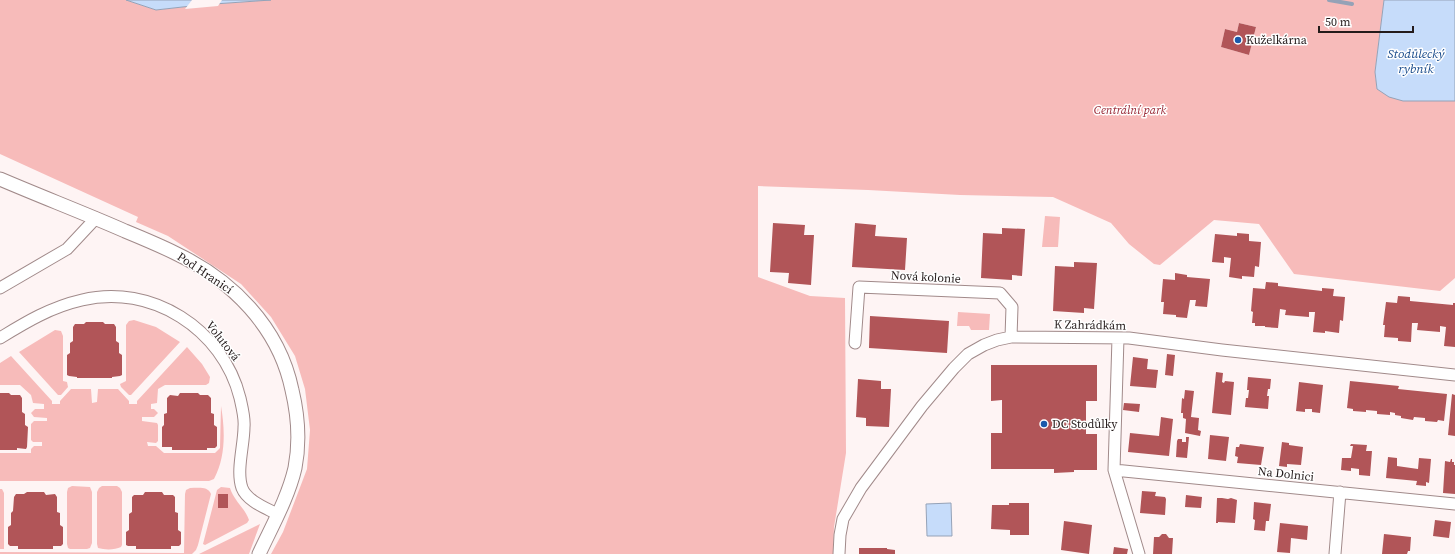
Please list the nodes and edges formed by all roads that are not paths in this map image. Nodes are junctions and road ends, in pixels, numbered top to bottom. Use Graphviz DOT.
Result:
graph roads {
  1 [pos="0,179"];
  2 [pos="96,218"];
  3 [pos="0,288"];
  4 [pos="1011,337"];
  5 [pos="0,338"];
  6 [pos="1118,338"];
  7 [pos="855,343"];
  8 [pos="1455,375"];
  9 [pos="1114,470"];
  10 [pos="1340,492"];
  11 [pos="1455,504"];
  12 [pos="277,514"];
  13 [pos="259,554"];
  14 [pos="839,554"];
  15 [pos="1139,554"];
  16 [pos="1334,554"];
  1 -- 2 [label="street, Pod Hranicí"];
  2 -- 3 [label="street"];
  2 -- 12 [label="street, Pod Hranicí"];
  4 -- 6 [label="street, K Zahrádkám"];
  4 -- 7 [label="street, Nová kolonie"];
  4 -- 14 [label="street, K Zahrádkám"];
  5 -- 12 [label="street, Volutová"];
  6 -- 8 [label="street, K Zahrádkám"];
  6 -- 9 [label="street"];
  9 -- 10 [label="street, Na Dolnici"];
  9 -- 15 [label="street"];
  10 -- 11 [label="street, Na Dolnici"];
  10 -- 16 [label="street"];
  12 -- 13 [label="street, Pod Hranicí"];
}
